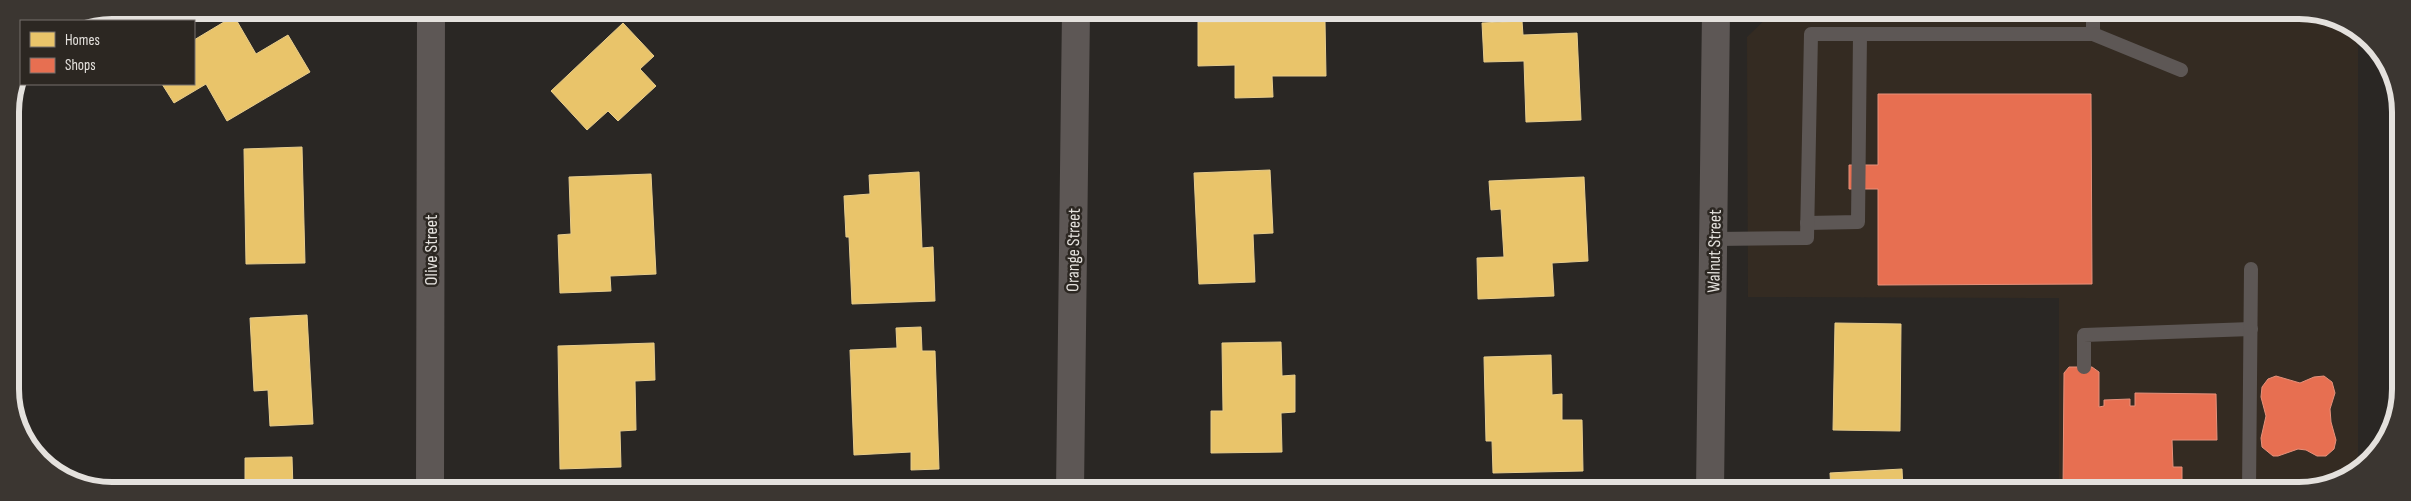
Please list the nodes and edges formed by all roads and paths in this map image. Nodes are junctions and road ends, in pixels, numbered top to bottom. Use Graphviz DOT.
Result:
graph roads {
  1 [pos="431,19"];
  2 [pos="1076,19"];
  3 [pos="1716,19"];
  4 [pos="2092,19"];
  5 [pos="1860,34"];
  6 [pos="2093,34"];
  7 [pos="2181,70"];
  8 [pos="1807,223"];
  9 [pos="1715,239"];
  10 [pos="2251,269"];
  11 [pos="2251,329"];
  12 [pos="2084,367"];
  13 [pos="430,482"];
  14 [pos="1070,482"];
  15 [pos="1710,482"];
  16 [pos="2249,482"];
  1 -- 13 [label="street, Olive Street"];
  2 -- 14 [label="street, Orange Street"];
  3 -- 9 [label="street, Walnut Street"];
  4 -- 6 [label="lane"];
  5 -- 6 [label="lane"];
  5 -- 8 [label="lane"];
  5 -- 8 [label="lane"];
  6 -- 7 [label="lane"];
  8 -- 9 [label="lane"];
  9 -- 15 [label="street, Walnut Street"];
  10 -- 11 [label="lane"];
  11 -- 12 [label="lane"];
  11 -- 16 [label="lane"];
}
